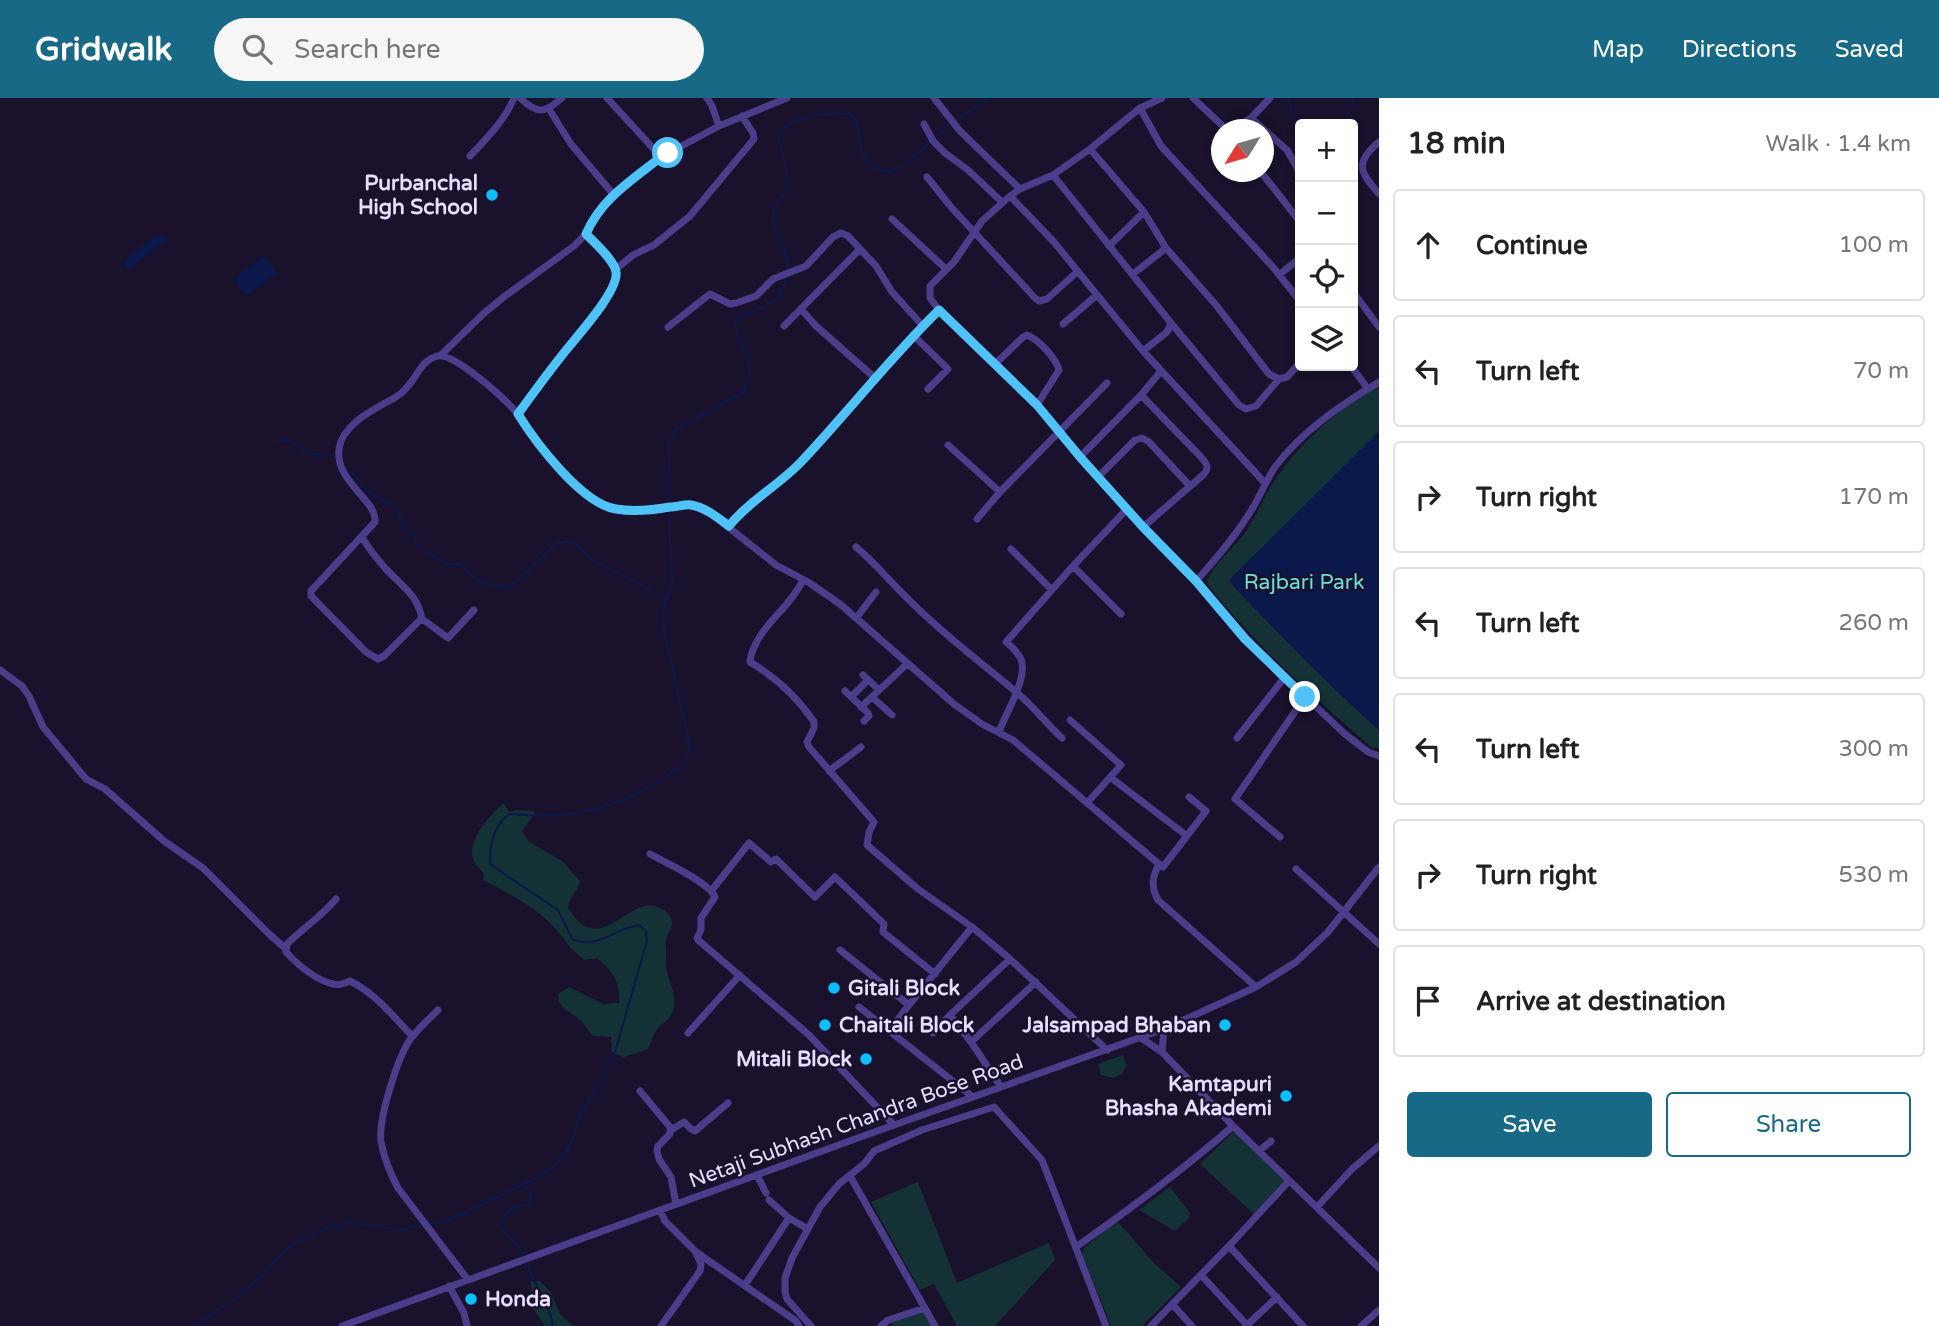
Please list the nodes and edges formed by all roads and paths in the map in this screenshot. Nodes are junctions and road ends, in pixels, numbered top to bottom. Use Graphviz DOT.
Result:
graph roads {
  1 [pos="514,98"];
  2 [pos="520,98"];
  3 [pos="562,98"];
  4 [pos="607,98"];
  5 [pos="707,98"];
  6 [pos="787,98"];
  7 [pos="934,98"];
  8 [pos="1162,98"];
  9 [pos="1193,98"];
  10 [pos="1270,98"];
  11 [pos="549,108"];
  12 [pos="1140,108"];
  13 [pos="743,116"];
  14 [pos="1251,118"];
  15 [pos="1215,119"];
  16 [pos="924,124"];
  17 [pos="719,126"];
  18 [pos="1379,142"];
  19 [pos="1090,149"];
  20 [pos="470,156"];
  21 [pos="661,157"];
  22 [pos="1295,164"];
  23 [pos="1053,175"];
  24 [pos="927,177"];
  25 [pos="1269,182"];
  26 [pos="1020,189"];
  27 [pos="613,194"];
  28 [pos="1379,194"];
  29 [pos="1010,196"];
  30 [pos="1002,202"];
  31 [pos="1144,212"];
  32 [pos="1295,216"];
  33 [pos="892,219"];
  34 [pos="974,231"];
  35 [pos="586,234"];
  36 [pos="1109,246"];
  37 [pos="1166,248"];
  38 [pos="859,249"];
  39 [pos="1295,262"];
  40 [pos="616,269"];
  41 [pos="946,269"];
  42 [pos="1077,272"];
  43 [pos="1133,274"];
  44 [pos="1279,275"];
  45 [pos="1097,295"];
  46 [pos="1295,295"];
  47 [pos="1358,299"];
  48 [pos="801,309"];
  49 [pos="939,310"];
  50 [pos="1171,323"];
  51 [pos="1063,324"];
  52 [pos="784,326"];
  53 [pos="923,326"];
  54 [pos="668,327"];
  55 [pos="1379,327"];
  56 [pos="914,335"];
  57 [pos="1143,351"];
  58 [pos="441,355"];
  59 [pos="995,364"];
  60 [pos="1295,368"];
  61 [pos="1161,371"];
  62 [pos="1355,371"];
  63 [pos="875,379"];
  64 [pos="1279,379"];
  65 [pos="1379,382"];
  66 [pos="1107,383"];
  67 [pos="1368,388"];
  68 [pos="928,389"];
  69 [pos="1141,395"];
  70 [pos="1037,405"];
  71 [pos="518,414"];
  72 [pos="1060,431"];
  73 [pos="948,445"];
  74 [pos="1080,457"];
  75 [pos="1098,477"];
  76 [pos="1265,483"];
  77 [pos="1190,486"];
  78 [pos="1000,492"];
  79 [pos="1126,509"];
  80 [pos="977,519"];
  81 [pos="729,526"];
  82 [pos="1143,527"];
  83 [pos="362,537"];
  84 [pos="856,547"];
  85 [pos="1011,549"];
  86 [pos="1073,566"];
  87 [pos="803,580"];
  88 [pos="1196,581"];
  89 [pos="1052,590"];
  90 [pos="876,592"];
  91 [pos="474,610"];
  92 [pos="1121,614"];
  93 [pos="857,617"];
  94 [pos="422,620"];
  95 [pos="907,664"];
  96 [pos="0,670"];
  97 [pos="1284,678"];
  98 [pos="879,690"];
  99 [pos="1017,692"];
  100 [pos="872,697"];
  101 [pos="1305,697"];
  102 [pos="861,707"];
  103 [pos="892,715"];
  104 [pos="1070,720"];
  105 [pos="864,721"];
  106 [pos="999,732"];
  107 [pos="1062,738"];
  108 [pos="1237,738"];
  109 [pos="861,747"];
  110 [pos="1379,756"];
  111 [pos="829,771"];
  112 [pos="1110,777"];
  113 [pos="1189,797"];
  114 [pos="1087,803"];
  115 [pos="1187,836"];
  116 [pos="1280,836"];
  117 [pos="650,854"];
  118 [pos="1159,864"];
  119 [pos="1379,867"];
  120 [pos="1296,869"];
  121 [pos="712,890"];
  122 [pos="336,899"];
  123 [pos="1344,912"];
  124 [pos="972,927"];
  125 [pos="1379,944"];
  126 [pos="285,948"];
  127 [pos="840,950"];
  128 [pos="1010,959"];
  129 [pos="935,974"];
  130 [pos="740,975"];
  131 [pos="1036,982"];
  132 [pos="1256,986"];
  133 [pos="909,1005"];
  134 [pos="859,1007"];
  135 [pos="438,1010"];
  136 [pos="950,1016"];
  137 [pos="1164,1029"];
  138 [pos="889,1031"];
  139 [pos="688,1033"];
  140 [pos="933,1033"];
  141 [pos="412,1036"];
  142 [pos="1141,1038"];
  143 [pos="971,1042"];
  144 [pos="1107,1050"];
  145 [pos="1162,1052"];
  146 [pos="1001,1087"];
  147 [pos="640,1091"];
  148 [pos="985,1092"];
  149 [pos="973,1097"];
  150 [pos="728,1103"];
  151 [pos="994,1107"];
  152 [pos="894,1125"];
  153 [pos="1233,1126"];
  154 [pos="671,1130"];
  155 [pos="866,1135"];
  156 [pos="1271,1141"];
  157 [pos="1379,1146"];
  158 [pos="874,1151"];
  159 [pos="1259,1151"];
  160 [pos="757,1175"];
  161 [pos="850,1176"];
  162 [pos="1289,1181"];
  163 [pos="676,1204"];
  164 [pos="1317,1207"];
  165 [pos="660,1210"];
  166 [pos="789,1217"];
  167 [pos="808,1230"];
  168 [pos="1229,1246"];
  169 [pos="1076,1247"];
  170 [pos="696,1252"];
  171 [pos="707,1260"];
  172 [pos="1379,1268"];
  173 [pos="700,1270"];
  174 [pos="1201,1275"];
  175 [pos="468,1280"];
  176 [pos="745,1285"];
  177 [pos="449,1286"];
  178 [pos="1277,1297"];
  179 [pos="1172,1304"];
  180 [pos="925,1308"];
  181 [pos="1379,1310"];
  182 [pos="797,1323"];
  183 [pos="891,1323"];
  184 [pos="342,1326"];
  185 [pos="467,1326"];
  186 [pos="661,1326"];
  187 [pos="811,1326"];
  188 [pos="881,1326"];
  189 [pos="935,1326"];
  190 [pos="1106,1326"];
  191 [pos="1151,1326"];
  192 [pos="1192,1326"];
  193 [pos="1247,1326"];
  194 [pos="1303,1326"];
  195 [pos="1361,1326"];
  1 -- 20 [label="street"];
  2 -- 11 [label="street"];
  3 -- 11 [label="street"];
  4 -- 21 [label="street"];
  5 -- 17 [label="street"];
  6 -- 13 [label="street"];
  7 -- 26 [label="street"];
  8 -- 12 [label="street"];
  9 -- 15 [label="street"];
  10 -- 14 [label="street"];
  11 -- 27 [label="street"];
  12 -- 19 [label="street"];
  12 -- 44 [label="street"];
  13 -- 17 [label="street"];
  13 -- 40 [label="street"];
  14 -- 22 [label="street"];
  16 -- 30 [label="street"];
  17 -- 21 [label="street"];
  18 -- 28 [label="street"];
  19 -- 23 [label="street"];
  19 -- 31 [label="street"];
  21 -- 27 [label="street"];
  23 -- 26 [label="street"];
  23 -- 36 [label="street"];
  24 -- 34 [label="street"];
  25 -- 32 [label="street"];
  26 -- 29 [label="street"];
  27 -- 35 [label="street"];
  29 -- 30 [label="street"];
  29 -- 42 [label="street"];
  30 -- 34 [label="street"];
  31 -- 36 [label="street"];
  31 -- 37 [label="street"];
  33 -- 41 [label="street"];
  34 -- 41 [label="street"];
  34 -- 42 [label="street"];
  35 -- 40 [label="street"];
  35 -- 58 [label="street"];
  36 -- 43 [label="street"];
  37 -- 43 [label="street"];
  37 -- 64 [label="street"];
  38 -- 48 [label="street"];
  38 -- 53 [label="street"];
  38 -- 54 [label="street"];
  39 -- 44 [label="street"];
  40 -- 71 [label="street"];
  41 -- 49 [label="street"];
  42 -- 45 [label="street"];
  43 -- 50 [label="street"];
  44 -- 46 [label="street"];
  45 -- 51 [label="street"];
  45 -- 57 [label="street"];
  47 -- 55 [label="street"];
  48 -- 52 [label="street"];
  48 -- 63 [label="street"];
  49 -- 53 [label="street"];
  49 -- 59 [label="street"];
  50 -- 57 [label="street"];
  50 -- 64 [label="street"];
  53 -- 56 [label="street"];
  56 -- 63 [label="street"];
  56 -- 68 [label="street"];
  57 -- 61 [label="street"];
  58 -- 71 [label="street"];
  58 -- 83 [label="street"];
  59 -- 70 [label="street"];
  59 -- 70 [label="street"];
  60 -- 64 [label="street"];
  61 -- 69 [label="street"];
  61 -- 76 [label="street"];
  62 -- 67 [label="street"];
  63 -- 81 [label="street"];
  65 -- 67 [label="street"];
  66 -- 72 [label="street"];
  67 -- 76 [label="street"];
  69 -- 74 [label="street"];
  69 -- 77 [label="street"];
  70 -- 72 [label="street"];
  71 -- 81 [label="street"];
  72 -- 74 [label="street"];
  72 -- 78 [label="street"];
  73 -- 78 [label="street"];
  74 -- 75 [label="street"];
  75 -- 77 [label="street"];
  75 -- 79 [label="street"];
  76 -- 88 [label="street"];
  77 -- 82 [label="street"];
  78 -- 80 [label="street"];
  79 -- 82 [label="street"];
  79 -- 86 [label="street"];
  81 -- 87 [label="street"];
  82 -- 88 [label="street"];
  83 -- 94 [label="street"];
  83 -- 94 [label="street"];
  84 -- 99 [label="street"];
  85 -- 89 [label="street"];
  86 -- 89 [label="street"];
  86 -- 92 [label="street"];
  87 -- 93 [label="street"];
  87 -- 111 [label="street"];
  88 -- 97 [label="street"];
  89 -- 99 [label="street"];
  90 -- 93 [label="street"];
  91 -- 94 [label="street"];
  93 -- 95 [label="street"];
  95 -- 98 [label="street"];
  95 -- 106 [label="street"];
  96 -- 126 [label="street"];
  97 -- 101 [label="street"];
  97 -- 108 [label="street"];
  98 -- 100 [label="street"];
  98 -- 102 [label="street"];
  99 -- 106 [label="street"];
  99 -- 107 [label="street"];
  100 -- 102 [label="street"];
  100 -- 103 [label="street"];
  101 -- 110 [label="street"];
  101 -- 116 [label="street"];
  102 -- 105 [label="street"];
  104 -- 112 [label="street"];
  106 -- 114 [label="street"];
  109 -- 111 [label="street"];
  111 -- 124 [label="street"];
  112 -- 114 [label="street"];
  112 -- 115 [label="street"];
  113 -- 115 [label="street"];
  114 -- 118 [label="street"];
  115 -- 118 [label="street"];
  117 -- 121 [label="street"];
  118 -- 132 [label="street"];
  119 -- 123 [label="street, Netaji Subhash Chandra Bose Road"];
  120 -- 123 [label="street"];
  121 -- 129 [label="street"];
  121 -- 130 [label="street"];
  122 -- 126 [label="street"];
  123 -- 125 [label="street"];
  123 -- 132 [label="street, Netaji Subhash Chandra Bose Road"];
  124 -- 128 [label="street"];
  124 -- 129 [label="street"];
  126 -- 141 [label="street"];
  127 -- 133 [label="street"];
  128 -- 131 [label="street"];
  128 -- 136 [label="street"];
  129 -- 133 [label="street"];
  130 -- 139 [label="street"];
  130 -- 152 [label="street"];
  131 -- 143 [label="street"];
  131 -- 144 [label="street"];
  132 -- 137 [label="street, Netaji Subhash Chandra Bose Road"];
  133 -- 138 [label="street"];
  134 -- 138 [label="street"];
  135 -- 141 [label="street"];
  136 -- 140 [label="street"];
  136 -- 143 [label="street"];
  137 -- 142 [label="street, Netaji Subhash Chandra Bose Road"];
  137 -- 145 [label="street"];
  138 -- 149 [label="street"];
  141 -- 175 [label="street"];
  142 -- 144 [label="street, Netaji Subhash Chandra Bose Road"];
  142 -- 145 [label="street"];
  143 -- 146 [label="street"];
  144 -- 146 [label="street, Netaji Subhash Chandra Bose Road"];
  145 -- 153 [label="street"];
  146 -- 148 [label="street, Netaji Subhash Chandra Bose Road"];
  147 -- 154 [label="street"];
  148 -- 149 [label="street, Netaji Subhash Chandra Bose Road"];
  148 -- 151 [label="street"];
  149 -- 152 [label="street, Netaji Subhash Chandra Bose Road"];
  150 -- 154 [label="street"];
  151 -- 158 [label="street"];
  151 -- 169 [label="street"];
  152 -- 155 [label="street, Netaji Subhash Chandra Bose Road"];
  153 -- 159 [label="street"];
  153 -- 169 [label="street"];
  154 -- 163 [label="street"];
  155 -- 158 [label="street"];
  155 -- 160 [label="street, Netaji Subhash Chandra Bose Road"];
  156 -- 159 [label="street"];
  157 -- 164 [label="street"];
  158 -- 161 [label="street"];
  159 -- 162 [label="street"];
  160 -- 163 [label="street, Netaji Subhash Chandra Bose Road"];
  160 -- 166 [label="street"];
  161 -- 167 [label="street"];
  161 -- 180 [label="street"];
  162 -- 164 [label="street"];
  162 -- 168 [label="street"];
  163 -- 165 [label="street, Netaji Subhash Chandra Bose Road"];
  164 -- 172 [label="street"];
  165 -- 170 [label="street"];
  165 -- 175 [label="street, Netaji Subhash Chandra Bose Road"];
  166 -- 167 [label="street"];
  166 -- 176 [label="street"];
  167 -- 187 [label="street"];
  168 -- 174 [label="street"];
  168 -- 178 [label="street"];
  169 -- 190 [label="street"];
  170 -- 171 [label="street"];
  170 -- 173 [label="street"];
  171 -- 173 [label="street"];
  171 -- 176 [label="street"];
  173 -- 186 [label="street"];
  174 -- 179 [label="street"];
  174 -- 193 [label="street"];
  175 -- 177 [label="street, Netaji Subhash Chandra Bose Road"];
  176 -- 182 [label="street"];
  177 -- 184 [label="street, Netaji Subhash Chandra Bose Road"];
  177 -- 185 [label="street"];
  178 -- 193 [label="street"];
  178 -- 194 [label="street"];
  179 -- 191 [label="street"];
  179 -- 192 [label="street"];
  180 -- 183 [label="street"];
  180 -- 189 [label="street"];
  181 -- 195 [label="street"];
  183 -- 188 [label="street"];
}
